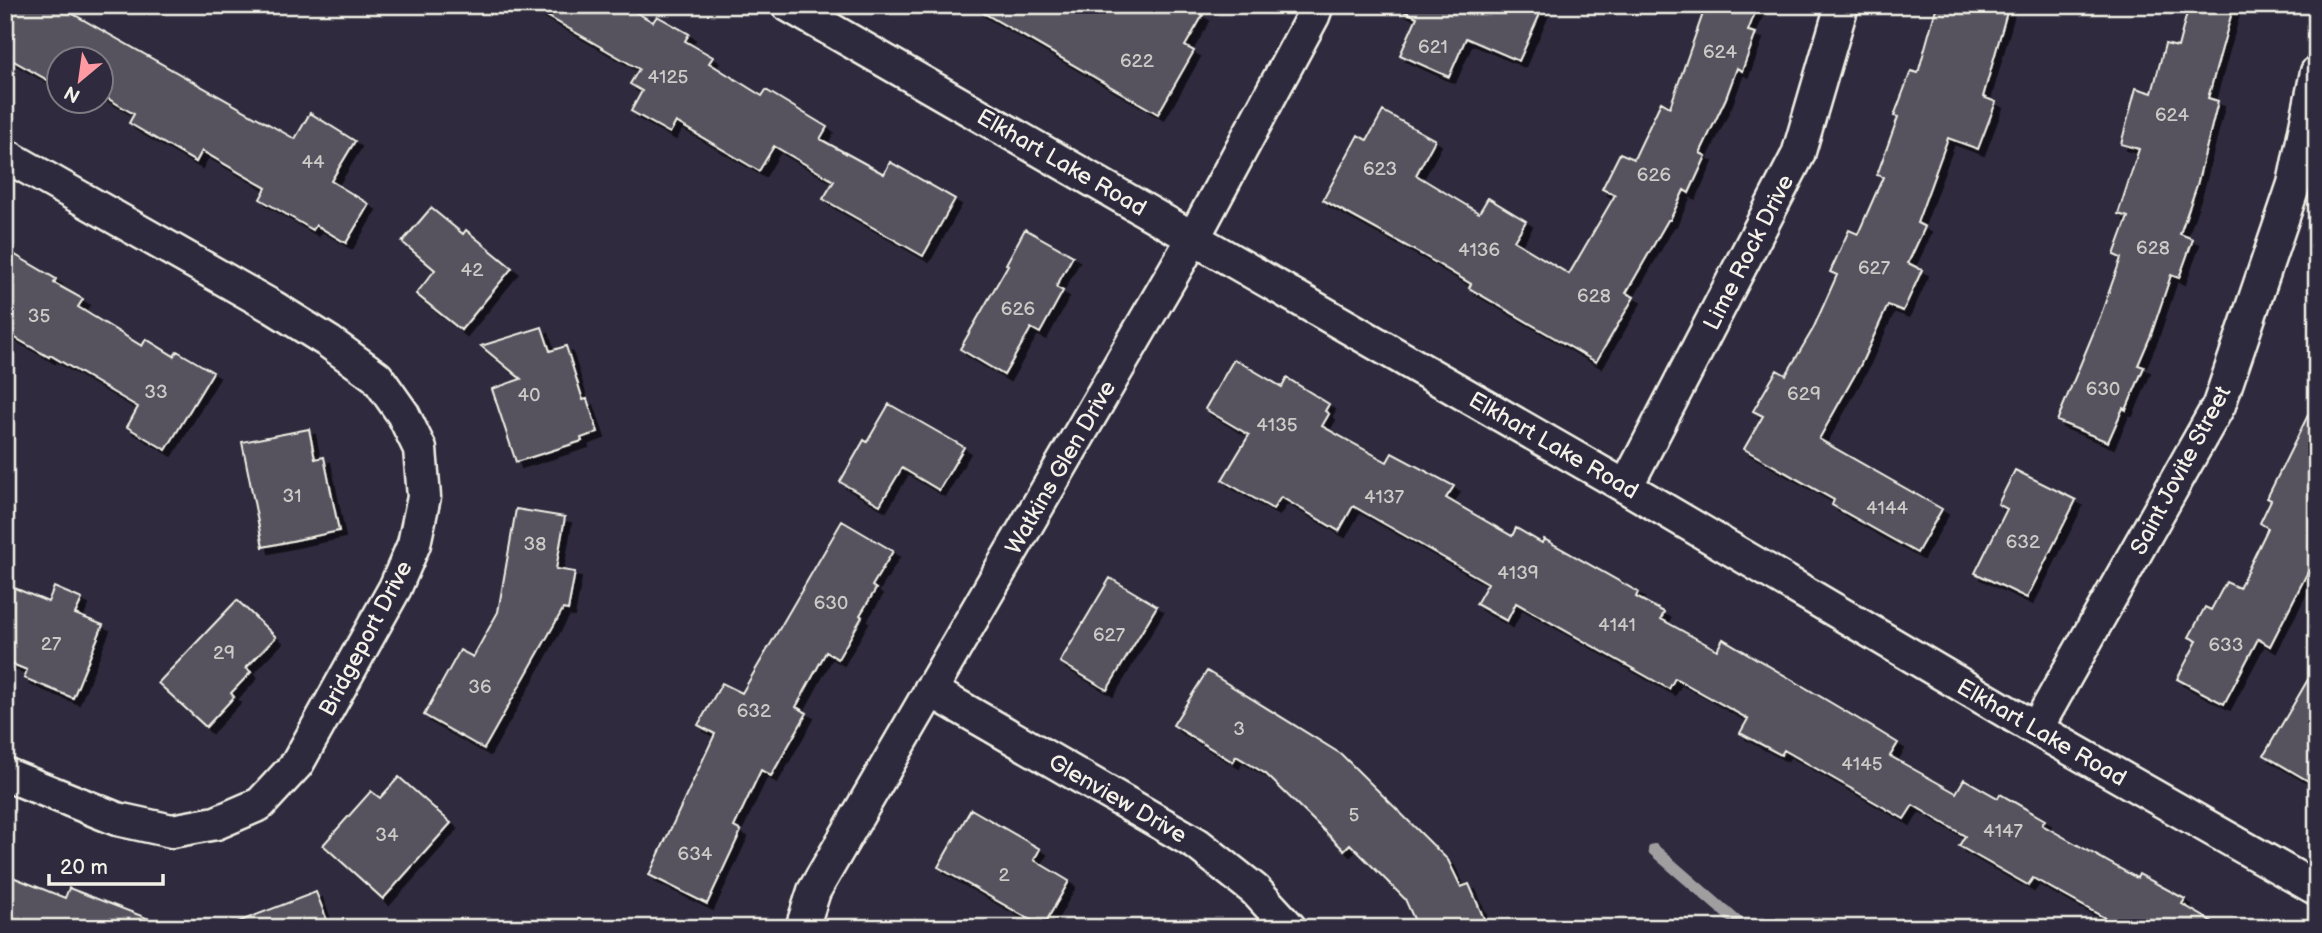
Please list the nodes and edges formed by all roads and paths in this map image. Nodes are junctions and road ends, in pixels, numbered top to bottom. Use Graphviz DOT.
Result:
graph roads {
  1 [pos="788,5"];
  2 [pos="1317,5"];
  3 [pos="1842,5"];
  4 [pos="2317,72"];
  5 [pos="5,155"];
  6 [pos="1194,237"];
  7 [pos="1626,487"];
  8 [pos="930,690"];
  9 [pos="2036,729"];
  10 [pos="5,774"];
  11 [pos="2317,889"];
  12 [pos="802,928"];
  13 [pos="1290,928"];
  1 -- 6 [label="street, Elkhart Lake Road"];
  2 -- 6 [label="street, Watkins Glen Drive"];
  3 -- 7 [label="street, Lime Rock Drive"];
  4 -- 9 [label="street, Saint Jovite Street"];
  5 -- 10 [label="street, Bridgeport Drive"];
  6 -- 7 [label="street, Elkhart Lake Road"];
  6 -- 8 [label="street, Watkins Glen Drive"];
  7 -- 9 [label="street, Elkhart Lake Road"];
  8 -- 12 [label="street, Watkins Glen Drive"];
  8 -- 13 [label="street, Glenview Drive"];
  9 -- 11 [label="street, Elkhart Lake Road"];
}
